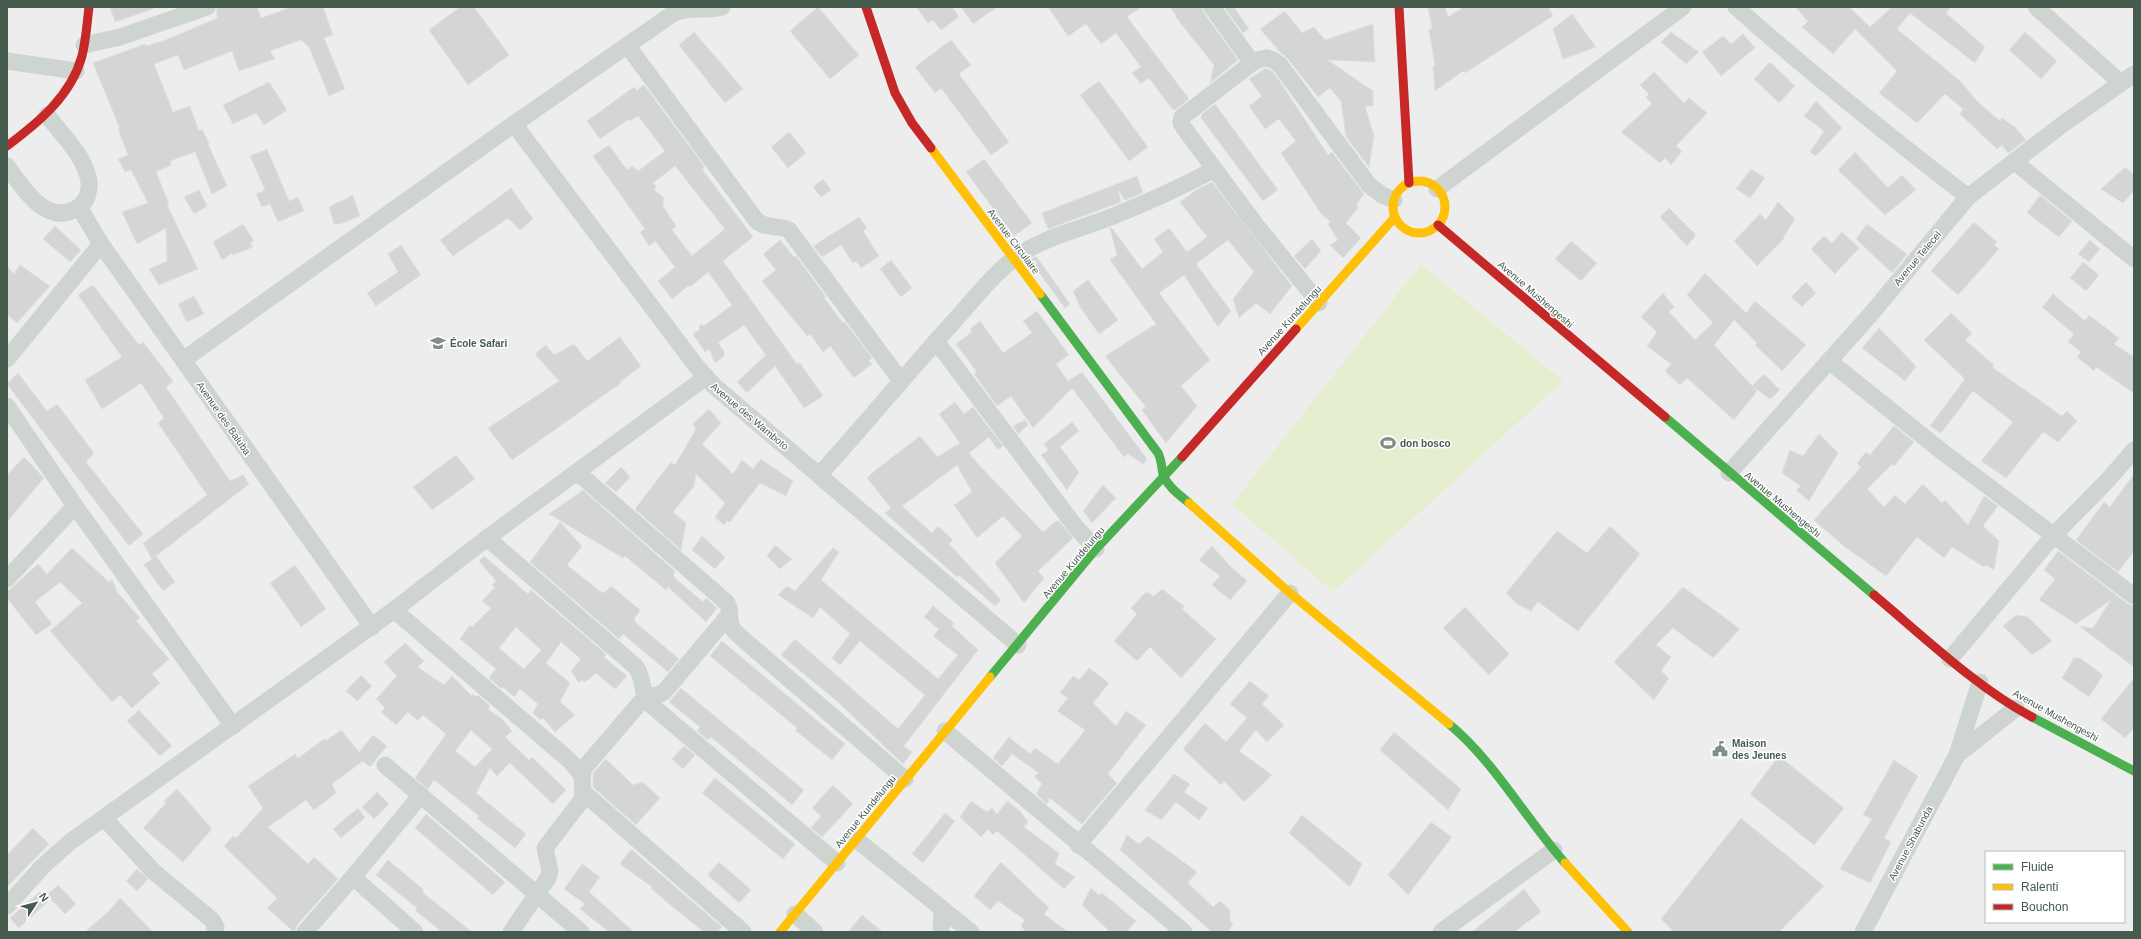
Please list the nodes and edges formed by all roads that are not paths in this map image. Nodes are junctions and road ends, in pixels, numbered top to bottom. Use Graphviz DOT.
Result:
graph roads {
  1 [pos="89,7"];
  2 [pos="207,7"];
  3 [pos="722,7"];
  4 [pos="866,7"];
  5 [pos="1212,7"];
  6 [pos="1399,7"];
  7 [pos="1683,7"];
  8 [pos="1736,7"];
  9 [pos="2036,7"];
  10 [pos="84,45"];
  11 [pos="627,45"];
  12 [pos="7,61"];
  13 [pos="1252,63"];
  14 [pos="76,71"];
  15 [pos="2128,78"];
  16 [pos="47,115"];
  17 [pos="514,124"];
  18 [pos="7,146"];
  19 [pos="2015,162"];
  20 [pos="7,166"];
  21 [pos="1216,169"];
  22 [pos="1409,184"];
  23 [pos="1437,189"];
  24 [pos="1968,197"];
  25 [pos="1394,200"];
  26 [pos="78,207"];
  27 [pos="1395,217"];
  28 [pos="1438,225"];
  29 [pos="101,244"];
  30 [pos="1014,259"];
  31 [pos="2134,259"];
  32 [pos="1319,303"];
  33 [pos="936,341"];
  34 [pos="7,359"];
  35 [pos="183,360"];
  36 [pos="1830,361"];
  37 [pos="706,377"];
  38 [pos="901,381"];
  39 [pos="7,406"];
  40 [pos="2134,450"];
  41 [pos="577,472"];
  42 [pos="1729,473"];
  43 [pos="820,474"];
  44 [pos="1164,477"];
  45 [pos="75,506"];
  46 [pos="2053,536"];
  47 [pos="487,538"];
  48 [pos="1096,549"];
  49 [pos="7,579"];
  50 [pos="1290,593"];
  51 [pos="2134,596"];
  52 [pos="394,610"];
  53 [pos="729,615"];
  54 [pos="372,627"];
  55 [pos="1018,645"];
  56 [pos="1950,659"];
  57 [pos="1980,682"];
  58 [pos="645,697"];
  59 [pos="2016,708"];
  60 [pos="233,726"];
  61 [pos="945,731"];
  62 [pos="1958,755"];
  63 [pos="384,765"];
  64 [pos="2134,771"];
  65 [pos="582,775"];
  66 [pos="905,779"];
  67 [pos="584,793"];
  68 [pos="421,796"];
  69 [pos="104,818"];
  70 [pos="857,840"];
  71 [pos="1078,845"];
  72 [pos="1554,850"];
  73 [pos="837,863"];
  74 [pos="353,877"];
  75 [pos="537,893"];
  76 [pos="7,906"];
  77 [pos="942,909"];
  78 [pos="795,914"];
  79 [pos="214,932"];
  80 [pos="305,932"];
  81 [pos="415,932"];
  82 [pos="511,932"];
  83 [pos="581,932"];
  84 [pos="743,932"];
  85 [pos="780,932"];
  86 [pos="815,932"];
  87 [pos="941,932"];
  88 [pos="971,932"];
  89 [pos="1184,932"];
  90 [pos="1441,932"];
  91 [pos="1628,932"];
  92 [pos="1863,932"];
  1 -- 10 [label="street"];
  2 -- 10 [label="street"];
  3 -- 11 [label="street"];
  4 -- 30 [label="street, Avenue Circulaire"];
  5 -- 13 [label="street"];
  6 -- 22 [label="street"];
  7 -- 23 [label="street"];
  8 -- 24 [label="street"];
  9 -- 15 [label="street"];
  10 -- 14 [label="street"];
  11 -- 17 [label="street"];
  11 -- 38 [label="street"];
  12 -- 14 [label="street"];
  13 -- 21 [label="street"];
  13 -- 25 [label="street"];
  14 -- 16 [label="street"];
  15 -- 19 [label="street, Avenue Telecel"];
  16 -- 18 [label="street"];
  16 -- 26 [label="street"];
  17 -- 35 [label="street"];
  17 -- 37 [label="street, Avenue des Wamboto"];
  19 -- 24 [label="street, Avenue Telecel"];
  19 -- 31 [label="street"];
  20 -- 26 [label="street"];
  21 -- 30 [label="street"];
  21 -- 32 [label="street"];
  22 -- 23 [label="street"];
  22 -- 25 [label="street"];
  23 -- 28 [label="street"];
  24 -- 36 [label="street, Avenue Telecel"];
  25 -- 27 [label="street"];
  26 -- 29 [label="street, Avenue des Baluba"];
  27 -- 28 [label="street"];
  27 -- 32 [label="street, Avenue Kundelungu"];
  28 -- 42 [label="street, Avenue Mushengeshi"];
  29 -- 34 [label="street"];
  29 -- 35 [label="street, Avenue des Baluba"];
  30 -- 33 [label="street"];
  30 -- 44 [label="street, Avenue Circulaire"];
  32 -- 44 [label="street, Avenue Kundelungu"];
  33 -- 38 [label="street"];
  33 -- 48 [label="street"];
  35 -- 54 [label="street, Avenue des Baluba"];
  36 -- 42 [label="street, Avenue Telecel"];
  36 -- 46 [label="street"];
  37 -- 41 [label="street"];
  37 -- 43 [label="street, Avenue des Wamboto"];
  38 -- 43 [label="street"];
  39 -- 45 [label="street"];
  40 -- 46 [label="street"];
  41 -- 47 [label="street"];
  41 -- 53 [label="street"];
  42 -- 56 [label="street, Avenue Mushengeshi"];
  43 -- 55 [label="street, Avenue des Wamboto"];
  44 -- 48 [label="street, Avenue Kundelungu"];
  44 -- 50 [label="street"];
  45 -- 49 [label="street"];
  45 -- 60 [label="street"];
  46 -- 51 [label="street"];
  46 -- 56 [label="street"];
  47 -- 52 [label="street"];
  47 -- 58 [label="street"];
  48 -- 55 [label="street, Avenue Kundelungu"];
  50 -- 71 [label="street"];
  50 -- 72 [label="street"];
  52 -- 54 [label="street"];
  52 -- 65 [label="street"];
  53 -- 58 [label="street"];
  53 -- 66 [label="street"];
  54 -- 60 [label="street"];
  55 -- 61 [label="street, Avenue Kundelungu"];
  56 -- 57 [label="street, Avenue Mushengeshi"];
  57 -- 59 [label="street, Avenue Mushengeshi"];
  57 -- 62 [label="street"];
  58 -- 65 [label="street"];
  58 -- 73 [label="street"];
  59 -- 62 [label="street"];
  59 -- 64 [label="street, Avenue Mushengeshi"];
  60 -- 69 [label="street"];
  61 -- 66 [label="street, Avenue Kundelungu"];
  61 -- 71 [label="street"];
  62 -- 92 [label="street, Avenue Shabunda"];
  63 -- 68 [label="street"];
  65 -- 67 [label="street"];
  66 -- 70 [label="street, Avenue Kundelungu"];
  67 -- 75 [label="street"];
  67 -- 84 [label="street"];
  68 -- 74 [label="street"];
  68 -- 75 [label="street"];
  69 -- 76 [label="street"];
  69 -- 79 [label="street"];
  70 -- 73 [label="street, Avenue Kundelungu"];
  70 -- 77 [label="street"];
  71 -- 89 [label="street"];
  72 -- 90 [label="street"];
  72 -- 91 [label="street"];
  73 -- 78 [label="street, Avenue Kundelungu"];
  74 -- 80 [label="street"];
  74 -- 81 [label="street"];
  75 -- 82 [label="street"];
  75 -- 83 [label="street"];
  77 -- 87 [label="street"];
  77 -- 88 [label="street"];
  78 -- 85 [label="street, Avenue Kundelungu"];
  78 -- 86 [label="street"];
}
